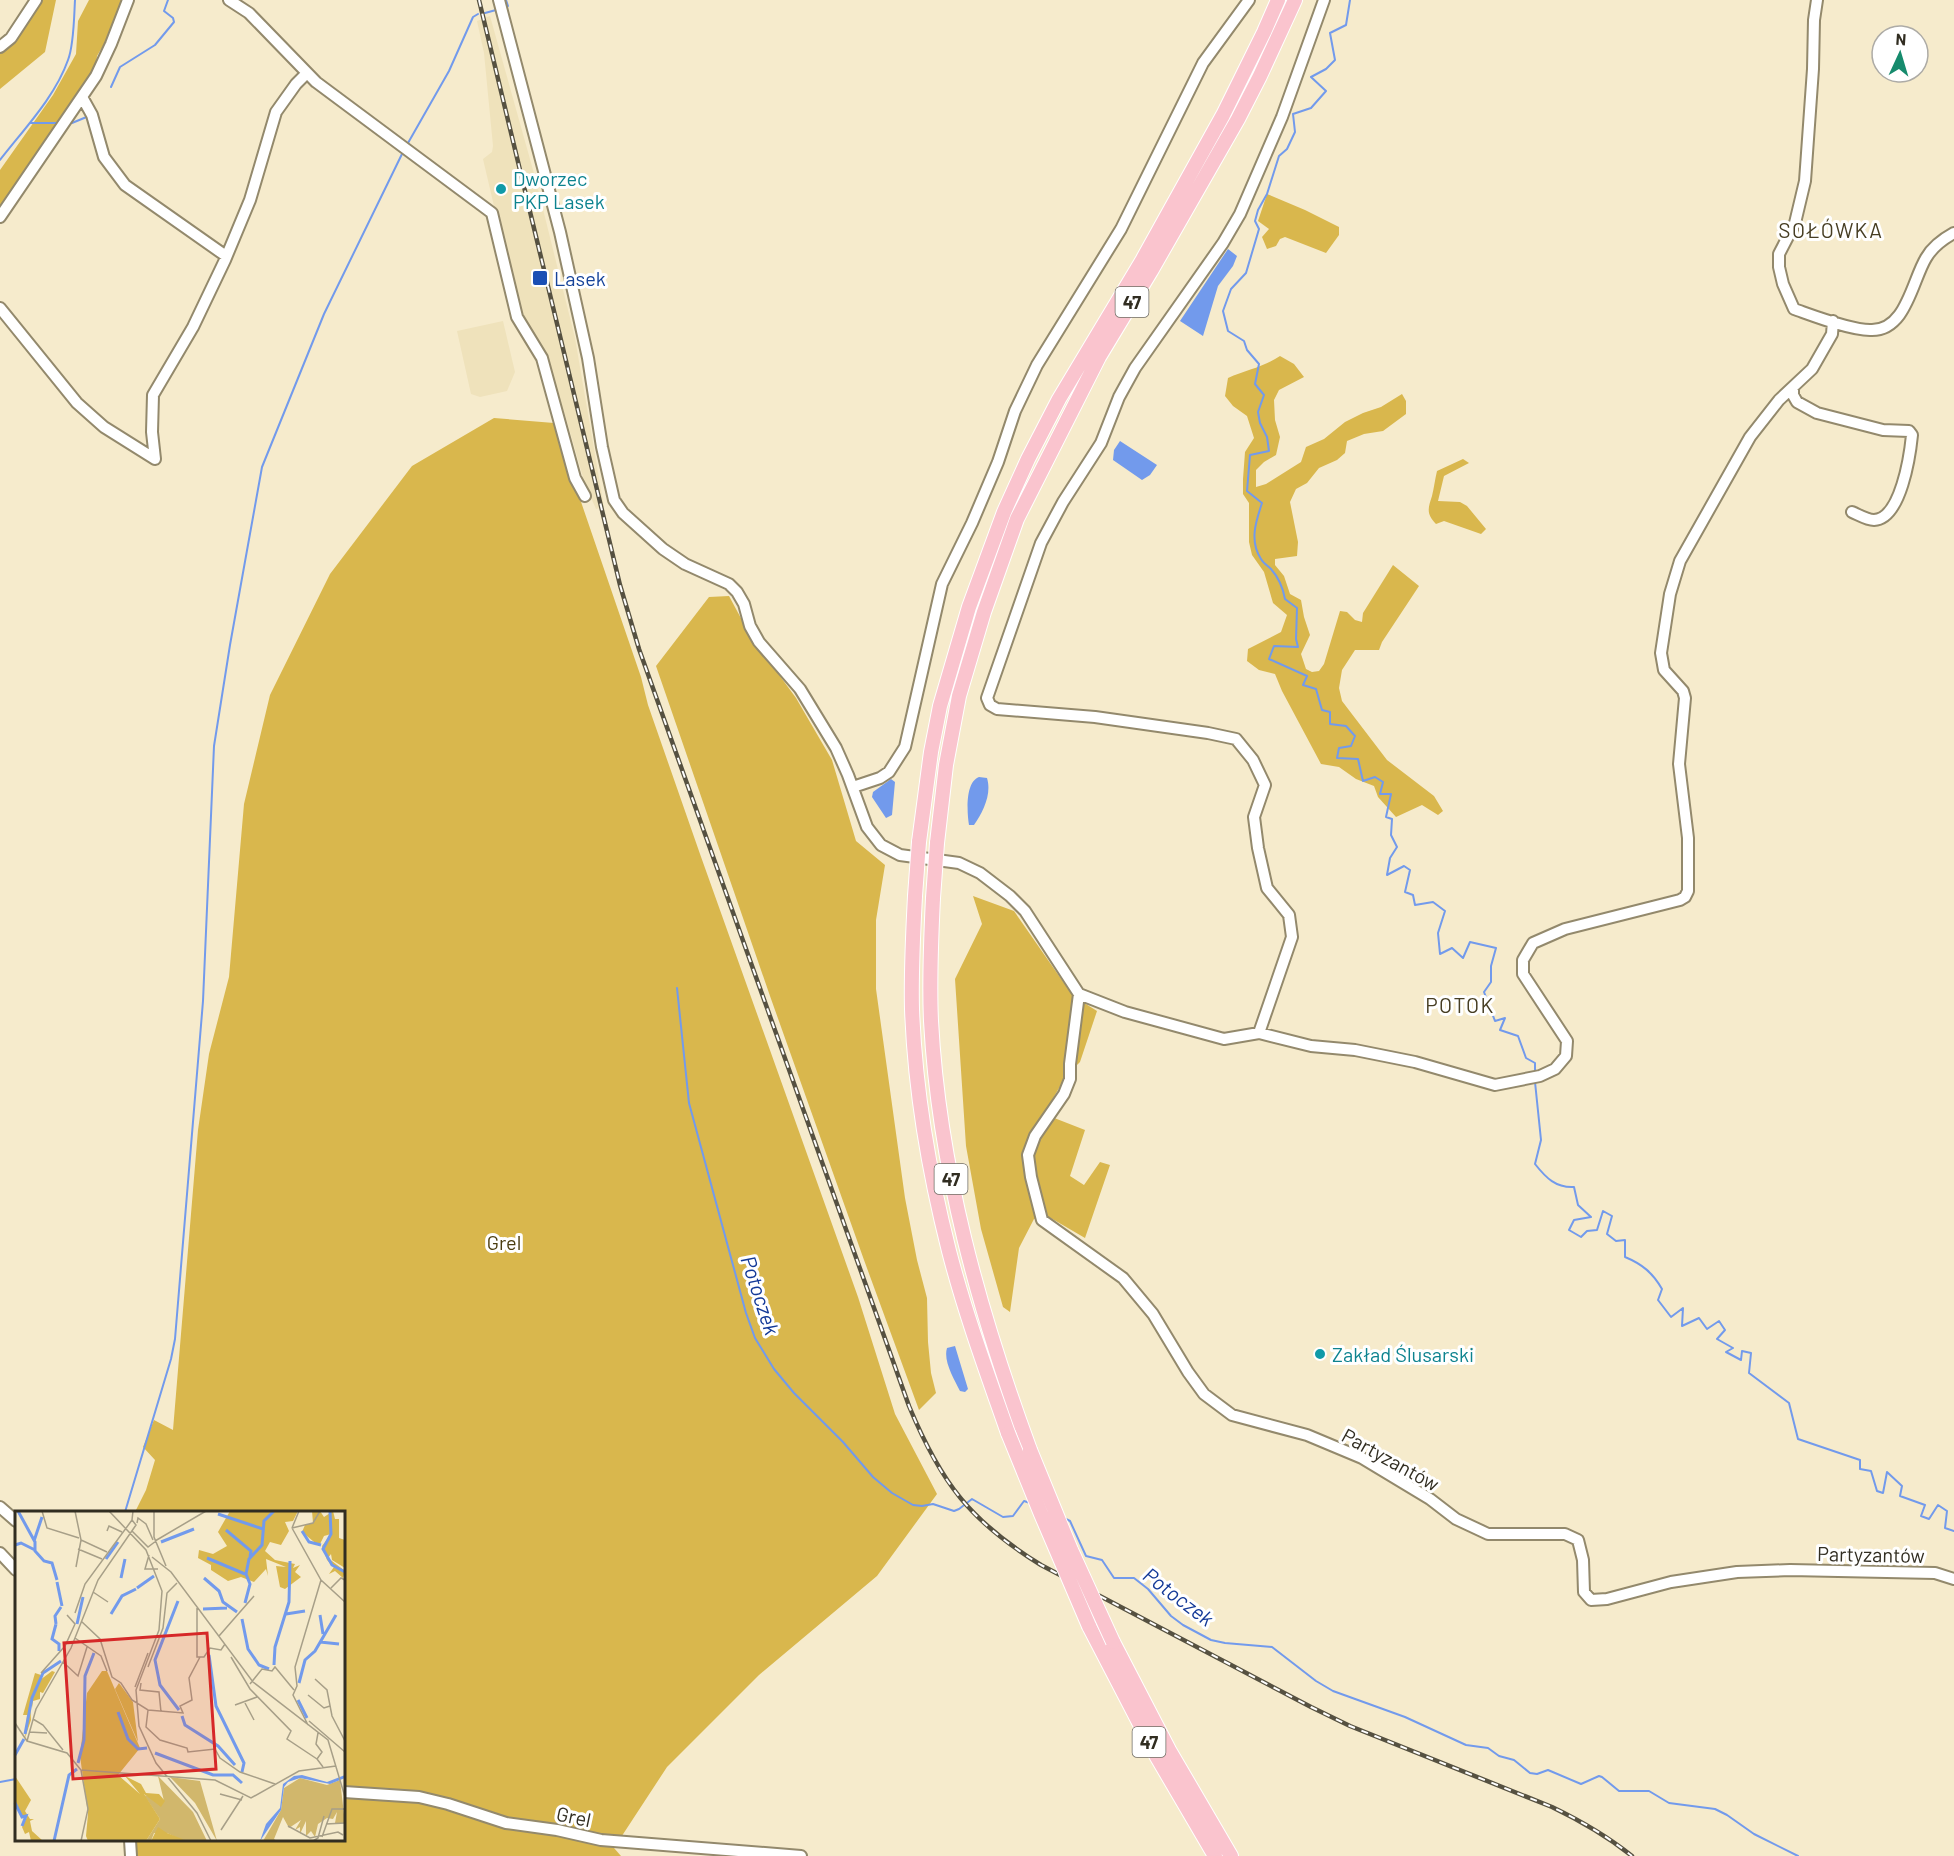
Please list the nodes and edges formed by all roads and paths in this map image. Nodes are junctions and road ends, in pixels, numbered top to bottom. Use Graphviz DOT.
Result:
graph roads {
  1 [pos="36,0"];
  2 [pos="128,0"];
  3 [pos="229,0"];
  4 [pos="499,0"];
  5 [pos="1248,0"];
  6 [pos="1278,0"];
  7 [pos="1295,0"];
  8 [pos="1324,0"];
  9 [pos="1817,0"];
  10 [pos="0,47"];
  11 [pos="307,73"];
  12 [pos="82,97"];
  13 [pos="0,218"];
  14 [pos="1954,233"];
  15 [pos="226,256"];
  16 [pos="0,308"];
  17 [pos="1833,321"];
  18 [pos="1793,388"];
  19 [pos="585,496"];
  20 [pos="1852,512"];
  21 [pos="853,787"];
  22 [pos="1079,994"];
  23 [pos="1259,1033"];
  24 [pos="0,1507"];
  25 [pos="15,1520"];
  26 [pos="0,1553"];
  27 [pos="15,1569"];
  28 [pos="1954,1579"];
  29 [pos="345,1792"];
  30 [pos="130,1841"];
  31 [pos="131,1856"];
  32 [pos="801,1856"];
  33 [pos="1215,1856"];
  34 [pos="1231,1856"];
  1 -- 10 [label="street"];
  2 -- 12 [label="street"];
  3 -- 11 [label="street"];
  4 -- 21 [label="street"];
  5 -- 21 [label="street"];
  6 -- 33 [label="main road, 47, bridge"];
  7 -- 34 [label="main road, 47, bridge"];
  8 -- 23 [label="street"];
  9 -- 17 [label="street"];
  11 -- 15 [label="street"];
  11 -- 19 [label="street"];
  12 -- 13 [label="street"];
  12 -- 15 [label="street"];
  14 -- 17 [label="street"];
  15 -- 16 [label="street"];
  17 -- 18 [label="street"];
  18 -- 20 [label="street"];
  18 -- 23 [label="street"];
  21 -- 22 [label="street"];
  22 -- 23 [label="street"];
  22 -- 28 [label="street, Partyzantów"];
  24 -- 25 [label="street"];
  26 -- 27 [label="street"];
  29 -- 32 [label="street, Grel"];
  30 -- 31 [label="street"];
}
